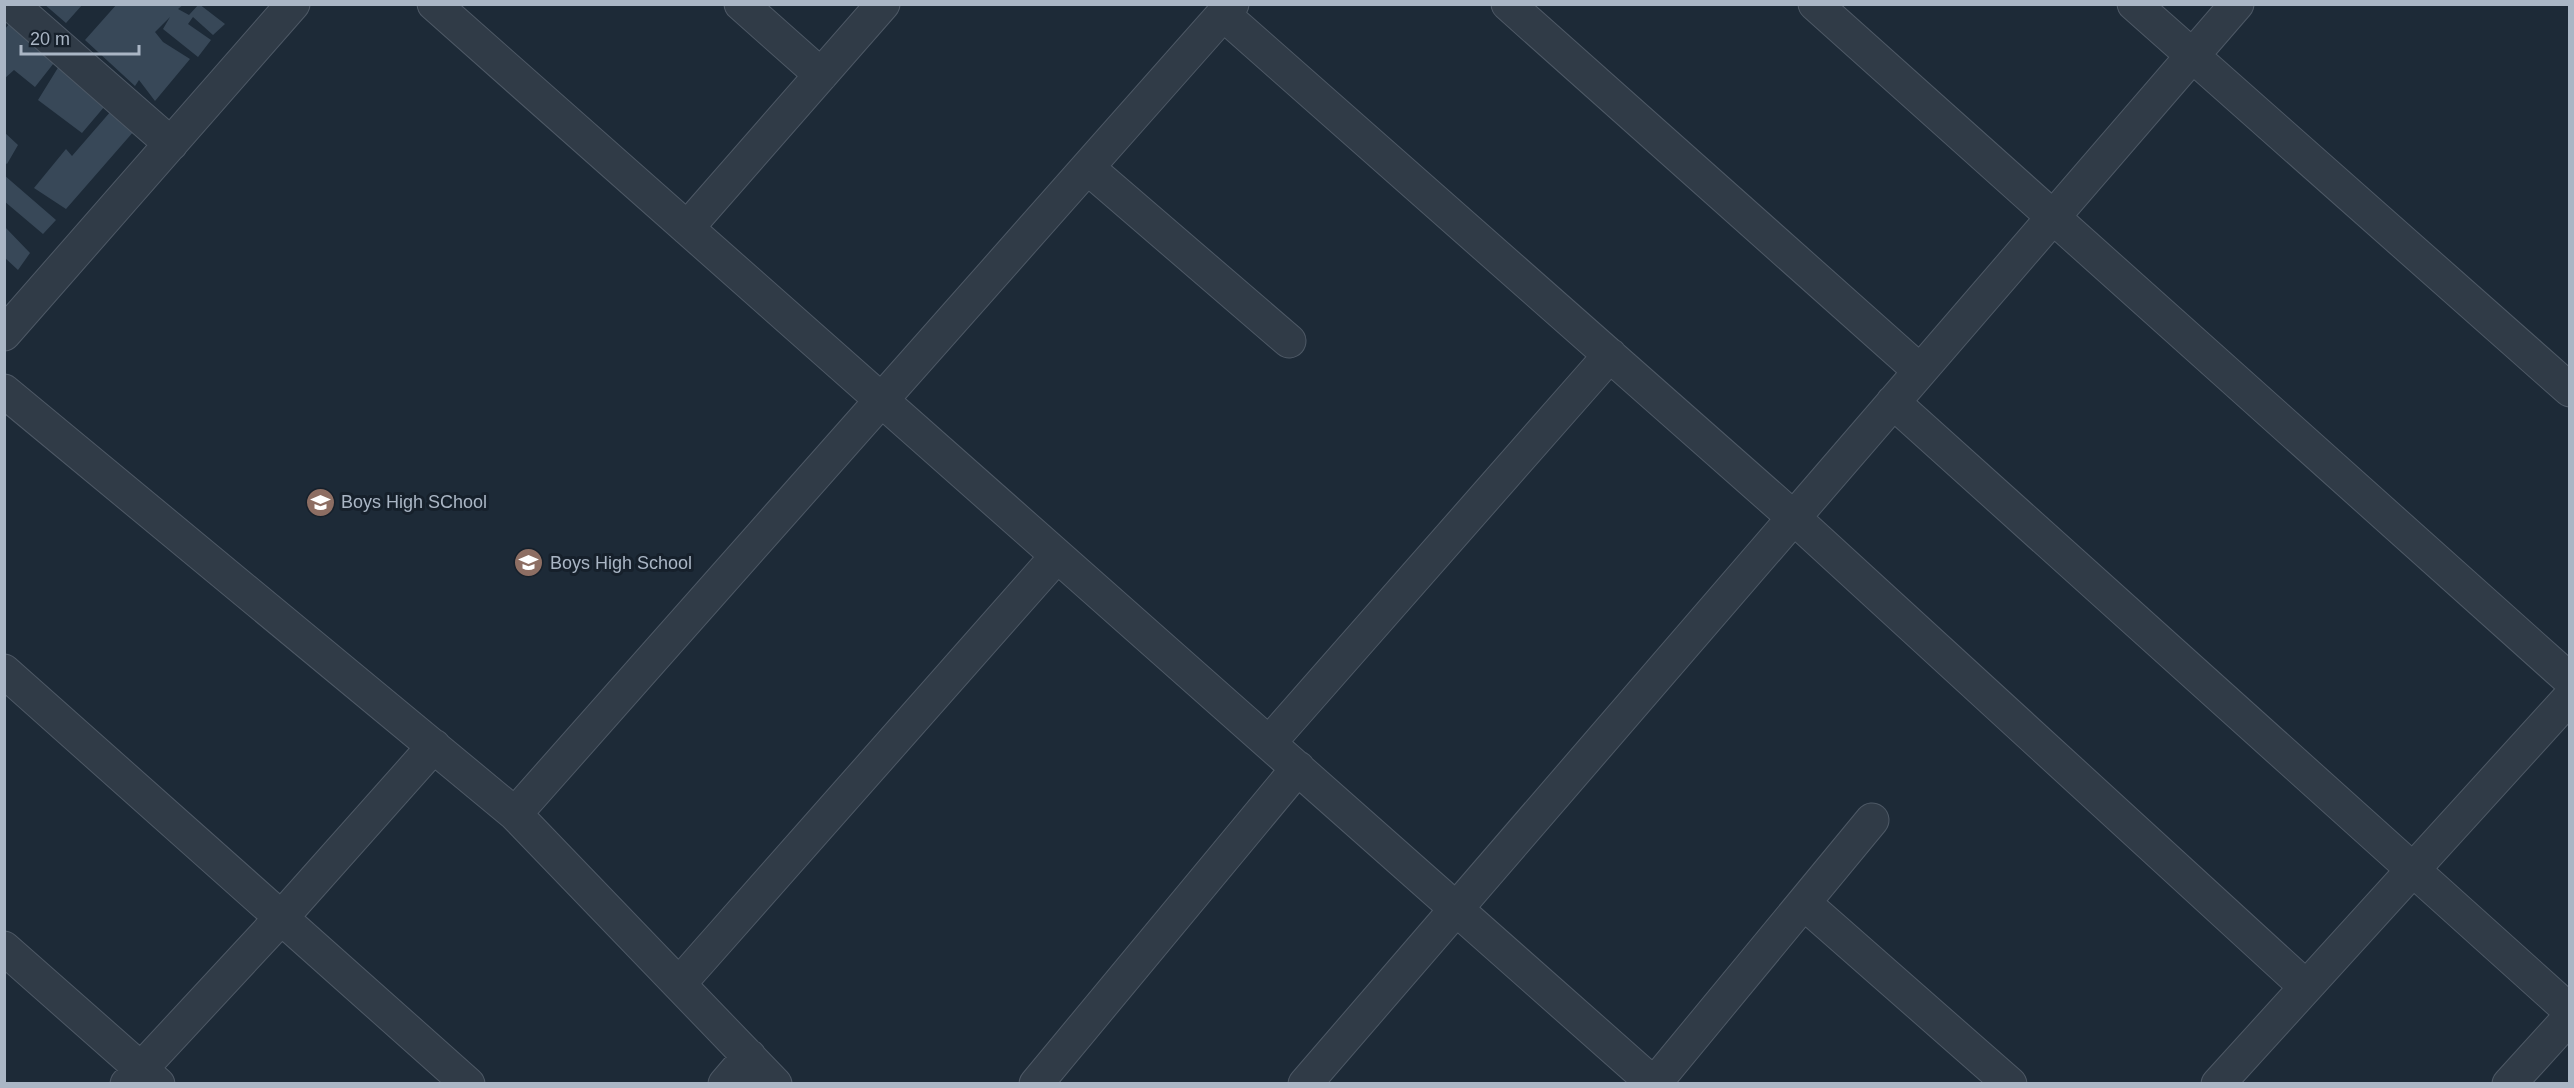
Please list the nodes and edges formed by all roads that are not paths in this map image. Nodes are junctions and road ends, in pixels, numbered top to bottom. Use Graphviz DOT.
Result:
graph roads {
  1 [pos="11,4"];
  2 [pos="293,4"];
  3 [pos="434,4"];
  4 [pos="741,4"];
  5 [pos="883,4"];
  6 [pos="1508,4"];
  7 [pos="1815,4"];
  8 [pos="2134,4"];
  9 [pos="2238,4"];
  10 [pos="1228,9"];
  11 [pos="2192,57"];
  12 [pos="821,75"];
  13 [pos="171,144"];
  14 [pos="1088,168"];
  15 [pos="2054,216"];
  16 [pos="687,228"];
  17 [pos="4,334"];
  18 [pos="1289,341"];
  19 [pos="1610,355"];
  20 [pos="1920,371"];
  21 [pos="2570,390"];
  22 [pos="4,391"];
  23 [pos="882,400"];
  24 [pos="1893,402"];
  25 [pos="1794,518"];
  26 [pos="1058,556"];
  27 [pos="4,671"];
  28 [pos="2570,680"];
  29 [pos="2570,697"];
  30 [pos="1269,743"];
  31 [pos="434,746"];
  32 [pos="1298,768"];
  33 [pos="515,814"];
  34 [pos="1872,820"];
  35 [pos="2412,869"];
  36 [pos="1804,903"];
  37 [pos="1456,908"];
  38 [pos="281,918"];
  39 [pos="4,948"];
  40 [pos="679,984"];
  41 [pos="2306,987"];
  42 [pos="2570,1011"];
  43 [pos="2570,1017"];
  44 [pos="749,1056"];
  45 [pos="142,1078"];
  46 [pos="468,1083"];
  47 [pos="725,1083"];
  48 [pos="775,1083"];
  49 [pos="1036,1083"];
  50 [pos="1305,1083"];
  51 [pos="1654,1083"];
  52 [pos="2010,1083"];
  53 [pos="2218,1083"];
  54 [pos="2509,1083"];
  1 -- 13 [label="street"];
  2 -- 13 [label="street"];
  3 -- 16 [label="street"];
  4 -- 12 [label="street"];
  5 -- 12 [label="street"];
  6 -- 20 [label="street"];
  7 -- 15 [label="street"];
  8 -- 11 [label="street"];
  9 -- 11 [label="street"];
  10 -- 14 [label="street"];
  10 -- 19 [label="street"];
  11 -- 15 [label="street"];
  11 -- 21 [label="street"];
  12 -- 16 [label="street"];
  13 -- 17 [label="street"];
  14 -- 18 [label="street"];
  14 -- 23 [label="street"];
  15 -- 20 [label="street"];
  15 -- 28 [label="street"];
  16 -- 23 [label="street"];
  19 -- 25 [label="street"];
  19 -- 30 [label="street"];
  20 -- 24 [label="street"];
  22 -- 31 [label="street"];
  23 -- 26 [label="street"];
  23 -- 33 [label="street"];
  24 -- 25 [label="street"];
  24 -- 35 [label="street"];
  25 -- 37 [label="street"];
  25 -- 41 [label="street"];
  26 -- 30 [label="street"];
  26 -- 40 [label="street"];
  27 -- 38 [label="street"];
  29 -- 35 [label="street"];
  30 -- 32 [label="street"];
  31 -- 33 [label="street"];
  31 -- 38 [label="street"];
  32 -- 37 [label="street"];
  32 -- 49 [label="street"];
  33 -- 40 [label="street"];
  34 -- 36 [label="street"];
  35 -- 41 [label="street"];
  35 -- 42 [label="street"];
  36 -- 51 [label="street"];
  36 -- 52 [label="street"];
  37 -- 50 [label="street"];
  37 -- 51 [label="street"];
  38 -- 45 [label="street"];
  38 -- 46 [label="street"];
  39 -- 45 [label="street"];
  40 -- 44 [label="street"];
  41 -- 53 [label="street"];
  43 -- 54 [label="street"];
  44 -- 47 [label="street"];
  44 -- 48 [label="street"];
}
